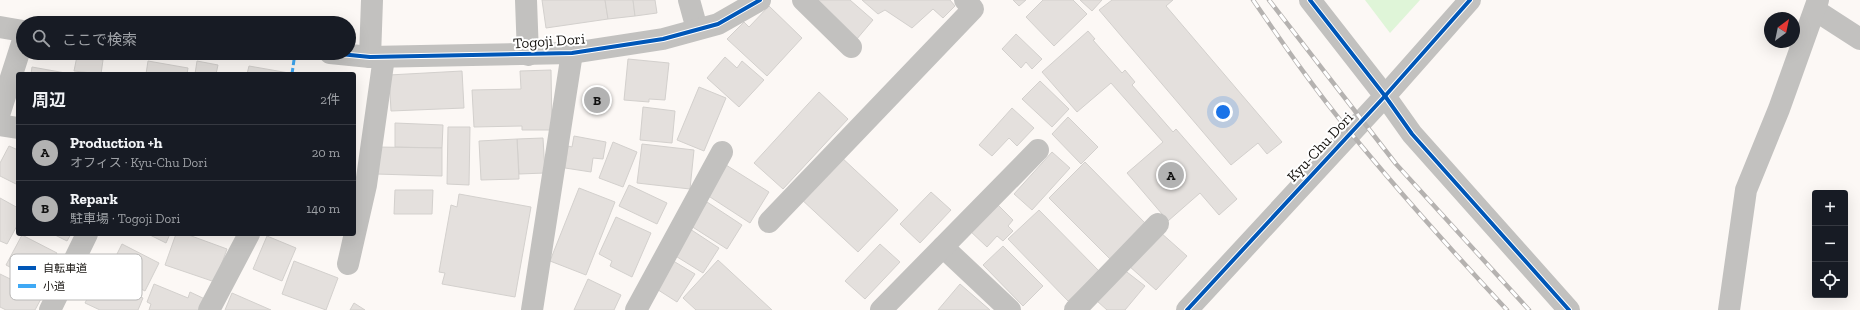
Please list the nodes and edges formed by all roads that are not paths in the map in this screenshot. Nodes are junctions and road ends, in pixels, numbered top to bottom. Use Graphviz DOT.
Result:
graph roads {
  1 [pos="372,0"];
  2 [pos="526,0"];
  3 [pos="689,0"];
  4 [pos="760,0"];
  5 [pos="803,0"];
  6 [pos="965,0"];
  7 [pos="1310,0"];
  8 [pos="1470,0"];
  9 [pos="1816,5"];
  10 [pos="0,27"];
  11 [pos="697,29"];
  12 [pos="16,30"];
  13 [pos="1860,39"];
  14 [pos="851,47"];
  15 [pos="572,53"];
  16 [pos="356,55"];
  17 [pos="528,55"];
  18 [pos="377,57"];
  19 [pos="17,60"];
  20 [pos="1385,96"];
  21 [pos="0,112"];
  22 [pos="0,125"];
  23 [pos="16,128"];
  24 [pos="1038,150"];
  25 [pos="722,152"];
  26 [pos="769,222"];
  27 [pos="1158,224"];
  28 [pos="356,229"];
  29 [pos="86,236"];
  30 [pos="247,236"];
  31 [pos="354,236"];
  32 [pos="943,247"];
  33 [pos="77,254"];
  34 [pos="348,264"];
  35 [pos="55,300"];
  36 [pos="539,308"];
  37 [pos="50,310"];
  38 [pos="208,310"];
  39 [pos="636,310"];
  40 [pos="881,310"];
  41 [pos="1010,310"];
  42 [pos="1075,310"];
  43 [pos="1187,310"];
  44 [pos="1569,310"];
  45 [pos="1729,310"];
  1 -- 18 [label="street"];
  2 -- 17 [label="street"];
  3 -- 11 [label="street"];
  4 -- 11 [label="street, Togoji Dori"];
  5 -- 14 [label="street"];
  6 -- 26 [label="street"];
  7 -- 20 [label="street"];
  8 -- 20 [label="street, Kyu-Chu Dori"];
  9 -- 13 [label="street"];
  9 -- 45 [label="street"];
  10 -- 12 [label="street"];
  11 -- 15 [label="street, Togoji Dori"];
  15 -- 17 [label="street, Togoji Dori"];
  15 -- 36 [label="street"];
  16 -- 18 [label="street, Togoji Dori"];
  17 -- 18 [label="street, Togoji Dori"];
  18 -- 28 [label="street"];
  19 -- 21 [label="street"];
  20 -- 43 [label="street, Kyu-Chu Dori"];
  20 -- 44 [label="street"];
  22 -- 23 [label="street"];
  24 -- 32 [label="street"];
  25 -- 39 [label="street"];
  27 -- 42 [label="street"];
  29 -- 33 [label="street"];
  30 -- 38 [label="street"];
  31 -- 34 [label="street"];
  32 -- 40 [label="street"];
  32 -- 41 [label="street"];
  35 -- 37 [label="street"];
}
